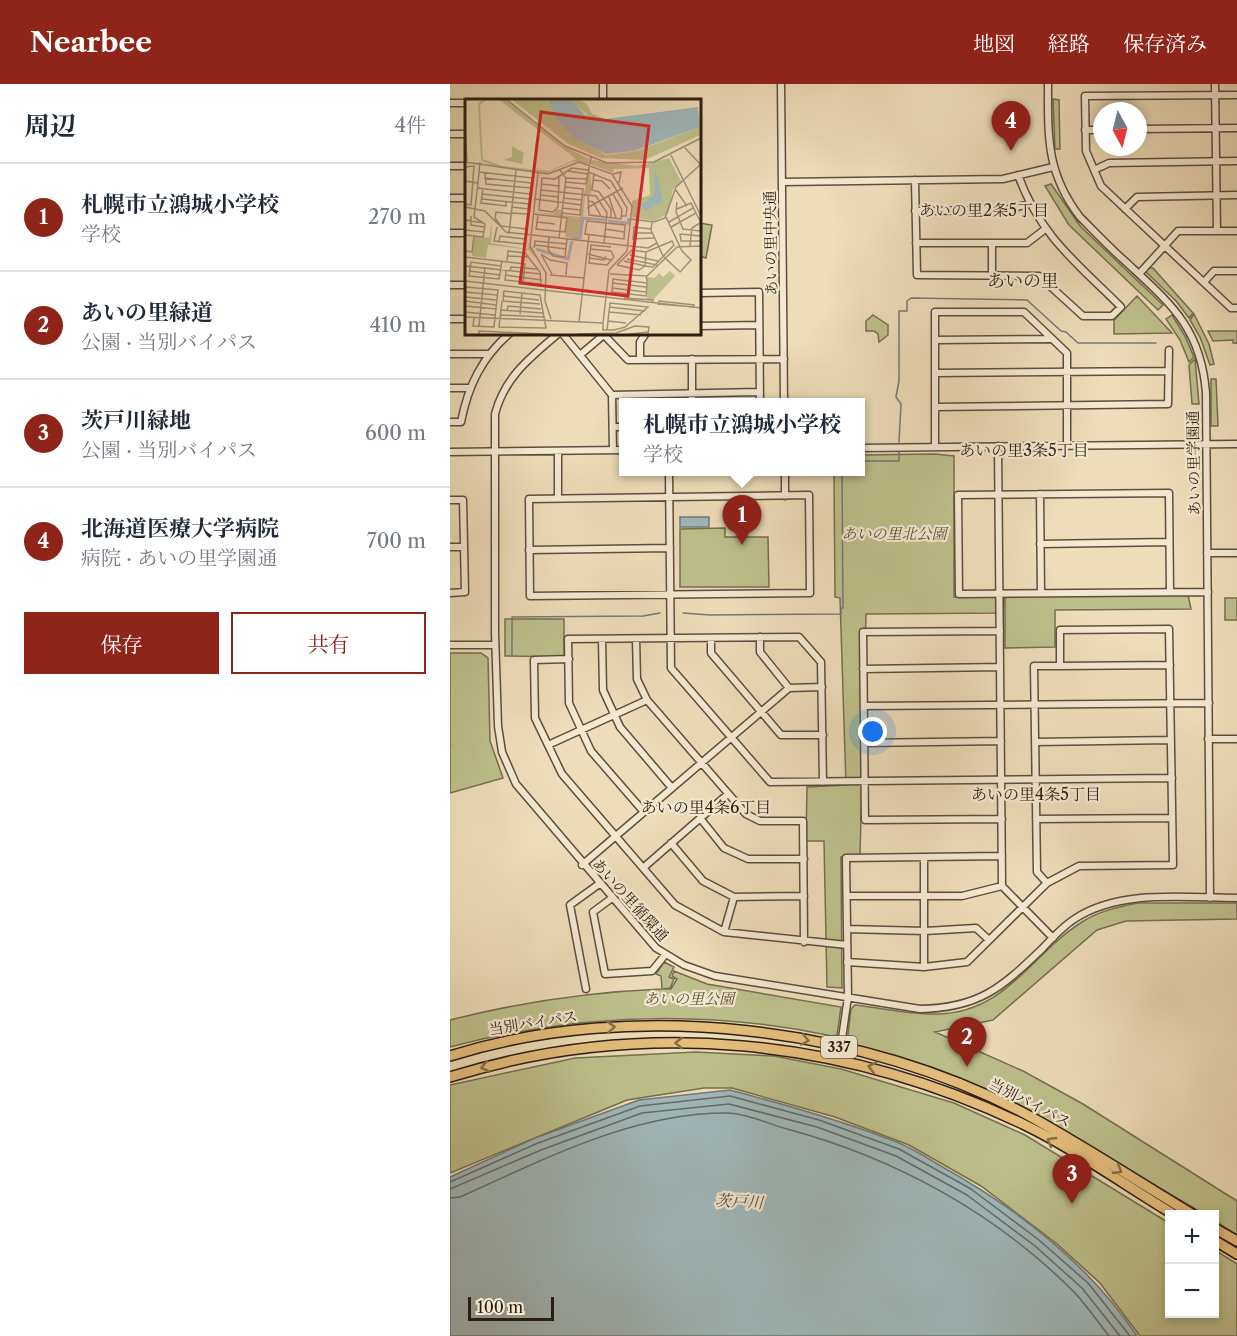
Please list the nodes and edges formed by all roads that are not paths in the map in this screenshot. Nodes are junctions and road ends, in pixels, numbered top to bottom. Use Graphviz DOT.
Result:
graph roads {
  1 [pos="781,84"];
  2 [pos="1048,84"];
  3 [pos="1215,84"];
  4 [pos="1216,95"];
  5 [pos="1237,95"];
  6 [pos="1237,128"];
  7 [pos="1147,129"];
  8 [pos="1216,129"];
  9 [pos="1085,130"];
  10 [pos="1093,130"];
  11 [pos="1237,161"];
  12 [pos="1216,162"];
  13 [pos="1053,167"];
  14 [pos="1094,170"];
  15 [pos="1018,176"];
  16 [pos="915,180"];
  17 [pos="782,182"];
  18 [pos="1216,195"];
  19 [pos="1237,195"];
  20 [pos="1029,204"];
  21 [pos="1125,209"];
  22 [pos="915,211"];
  23 [pos="1044,230"];
  24 [pos="1216,231"];
  25 [pos="1237,231"];
  26 [pos="916,243"];
  27 [pos="992,243"];
  28 [pos="1165,246"];
  29 [pos="1237,271"];
  30 [pos="1139,274"];
  31 [pos="992,275"];
  32 [pos="1204,282"];
  33 [pos="700,292"];
  34 [pos="1237,308"];
  35 [pos="759,325"];
  36 [pos="700,326"];
  37 [pos="508,334"];
  38 [pos="560,334"];
  39 [pos="562,334"];
  40 [pos="605,334"];
  41 [pos="645,334"];
  42 [pos="1052,339"];
  43 [pos="935,340"];
  44 [pos="1169,350"];
  45 [pos="450,354"];
  46 [pos="489,354"];
  47 [pos="580,355"];
  48 [pos="692,359"];
  49 [pos="760,359"];
  50 [pos="784,359"];
  51 [pos="639,360"];
  52 [pos="1168,371"];
  53 [pos="1067,372"];
  54 [pos="935,373"];
  55 [pos="450,388"];
  56 [pos="469,388"];
  57 [pos="760,392"];
  58 [pos="692,393"];
  59 [pos="612,395"];
  60 [pos="692,398"];
  61 [pos="760,398"];
  62 [pos="784,398"];
  63 [pos="1067,405"];
  64 [pos="935,407"];
  65 [pos="450,422"];
  66 [pos="613,427"];
  67 [pos="619,427"];
  68 [pos="1206,444"];
  69 [pos="1237,444"];
  70 [pos="998,446"];
  71 [pos="1067,446"];
  72 [pos="935,447"];
  73 [pos="865,448"];
  74 [pos="613,450"];
  75 [pos="619,450"];
  76 [pos="558,451"];
  77 [pos="450,452"];
  78 [pos="494,452"];
  79 [pos="669,476"];
  80 [pos="785,476"];
  81 [pos="1040,494"];
  82 [pos="998,495"];
  83 [pos="785,496"];
  84 [pos="670,497"];
  85 [pos="558,498"];
  86 [pos="450,500"];
  87 [pos="1169,542"];
  88 [pos="1040,544"];
  89 [pos="450,547"];
  90 [pos="464,547"];
  91 [pos="670,548"];
  92 [pos="529,550"];
  93 [pos="1207,553"];
  94 [pos="1237,553"];
  95 [pos="1170,592"];
  96 [pos="1208,592"];
  97 [pos="450,593"];
  98 [pos="999,593"];
  99 [pos="1041,593"];
  100 [pos="671,595"];
  101 [pos="1000,631"];
  102 [pos="759,637"];
  103 [pos="671,638"];
  104 [pos="711,638"];
  105 [pos="602,639"];
  106 [pos="636,639"];
  107 [pos="450,645"];
  108 [pos="495,645"];
  109 [pos="568,660"];
  110 [pos="1170,665"];
  111 [pos="1060,666"];
  112 [pos="1000,667"];
  113 [pos="863,669"];
  114 [pos="822,687"];
  115 [pos="789,688"];
  116 [pos="647,700"];
  117 [pos="1170,703"];
  118 [pos="1209,703"];
  119 [pos="1035,704"];
  120 [pos="1000,705"];
  121 [pos="864,706"];
  122 [pos="761,712"];
  123 [pos="614,715"];
  124 [pos="581,730"];
  125 [pos="823,735"];
  126 [pos="732,738"];
  127 [pos="1208,739"];
  128 [pos="1237,739"];
  129 [pos="1171,740"];
  130 [pos="1001,741"];
  131 [pos="1035,742"];
  132 [pos="864,743"];
  133 [pos="548,745"];
  134 [pos="702,763"];
  135 [pos="1172,778"];
  136 [pos="1036,779"];
  137 [pos="1001,780"];
  138 [pos="865,781"];
  139 [pos="823,782"];
  140 [pos="672,788"];
  141 [pos="728,794"];
  142 [pos="644,812"];
  143 [pos="700,818"];
  144 [pos="1172,818"];
  145 [pos="1002,819"];
  146 [pos="1036,819"];
  147 [pos="616,836"];
  148 [pos="671,843"];
  149 [pos="1002,856"];
  150 [pos="924,857"];
  151 [pos="804,859"];
  152 [pos="582,865"];
  153 [pos="642,868"];
  154 [pos="1047,883"];
  155 [pos="599,884"];
  156 [pos="1002,886"];
  157 [pos="804,896"];
  158 [pos="846,896"];
  159 [pos="924,896"];
  160 [pos="734,897"];
  161 [pos="612,898"];
  162 [pos="1210,898"];
  163 [pos="1237,898"];
  164 [pos="1023,907"];
  165 [pos="847,929"];
  166 [pos="925,931"];
  167 [pos="724,932"];
  168 [pos="1053,938"];
  169 [pos="989,940"];
  170 [pos="804,942"];
  171 [pos="847,945"];
  172 [pos="665,955"];
  173 [pos="847,962"];
  174 [pos="924,967"];
  175 [pos="586,989"];
  176 [pos="848,997"];
  177 [pos="841,1048"];
  178 [pos="450,1056"];
  179 [pos="839,1059"];
  180 [pos="450,1077"];
  181 [pos="1165,1210"];
  182 [pos="1184,1210"];
  183 [pos="1219,1231"];
  184 [pos="1237,1242"];
  185 [pos="1219,1243"];
  186 [pos="1237,1254"];
  1 -- 17 [label="street, あいの里中央通"];
  2 -- 13 [label="street, あいの里学園通"];
  3 -- 4 [label="street"];
  4 -- 5 [label="street"];
  4 -- 8 [label="street"];
  4 -- 9 [label="street"];
  6 -- 8 [label="street"];
  7 -- 8 [label="street"];
  8 -- 12 [label="street"];
  9 -- 10 [label="street"];
  9 -- 14 [label="street"];
  11 -- 12 [label="street"];
  12 -- 14 [label="street"];
  12 -- 18 [label="street"];
  13 -- 15 [label="street"];
  13 -- 30 [label="street, あいの里学園通"];
  14 -- 21 [label="street"];
  15 -- 16 [label="street"];
  15 -- 20 [label="street"];
  16 -- 17 [label="street"];
  16 -- 22 [label="street"];
  17 -- 50 [label="street, あいの里中央通"];
  18 -- 19 [label="street"];
  18 -- 21 [label="street"];
  18 -- 24 [label="street"];
  20 -- 22 [label="street"];
  20 -- 23 [label="street"];
  21 -- 28 [label="street"];
  22 -- 26 [label="street"];
  23 -- 27 [label="street"];
  23 -- 31 [label="street"];
  24 -- 25 [label="street"];
  24 -- 28 [label="street"];
  26 -- 27 [label="street"];
  26 -- 31 [label="street"];
  27 -- 31 [label="street"];
  28 -- 30 [label="street"];
  28 -- 32 [label="street"];
  29 -- 32 [label="street"];
  30 -- 68 [label="street, あいの里学園通"];
  32 -- 34 [label="street"];
  33 -- 35 [label="street"];
  35 -- 36 [label="street"];
  35 -- 49 [label="street"];
  37 -- 46 [label="street"];
  38 -- 78 [label="street, あいの里循環通"];
  39 -- 47 [label="street"];
  40 -- 47 [label="street"];
  40 -- 51 [label="street"];
  41 -- 51 [label="street"];
  42 -- 43 [label="street"];
  42 -- 43 [label="street"];
  42 -- 53 [label="street"];
  43 -- 54 [label="street"];
  44 -- 52 [label="street"];
  45 -- 46 [label="street"];
  46 -- 56 [label="street"];
  47 -- 59 [label="street"];
  48 -- 49 [label="street"];
  48 -- 51 [label="street"];
  48 -- 58 [label="street"];
  49 -- 50 [label="street"];
  49 -- 57 [label="street"];
  50 -- 62 [label="street, あいの里中央通"];
  52 -- 53 [label="street"];
  52 -- 63 [label="street"];
  53 -- 54 [label="street"];
  53 -- 63 [label="street"];
  54 -- 64 [label="street"];
  55 -- 56 [label="street"];
  56 -- 65 [label="street"];
  57 -- 58 [label="street"];
  57 -- 61 [label="street"];
  58 -- 59 [label="street"];
  58 -- 60 [label="street"];
  59 -- 66 [label="street"];
  63 -- 64 [label="street"];
  63 -- 71 [label="street"];
  64 -- 72 [label="street"];
  66 -- 67 [label="street"];
  66 -- 74 [label="street"];
  68 -- 69 [label="street"];
  68 -- 71 [label="street"];
  68 -- 93 [label="street, あいの里学園通"];
  70 -- 71 [label="street"];
  70 -- 72 [label="street"];
  70 -- 82 [label="street"];
  72 -- 73 [label="street"];
  74 -- 75 [label="street"];
  74 -- 76 [label="street"];
  76 -- 78 [label="street"];
  76 -- 85 [label="street"];
  77 -- 78 [label="street"];
  78 -- 108 [label="street, あいの里循環通"];
  79 -- 84 [label="street"];
  80 -- 83 [label="street"];
  81 -- 82 [label="street"];
  81 -- 87 [label="street"];
  81 -- 88 [label="street"];
  82 -- 98 [label="street"];
  82 -- 98 [label="street"];
  83 -- 84 [label="street"];
  83 -- 100 [label="street"];
  84 -- 85 [label="street"];
  84 -- 91 [label="street"];
  85 -- 92 [label="street"];
  86 -- 90 [label="street"];
  87 -- 88 [label="street"];
  87 -- 95 [label="street"];
  88 -- 99 [label="street"];
  89 -- 90 [label="street"];
  90 -- 97 [label="street"];
  91 -- 92 [label="street"];
  91 -- 100 [label="street"];
  92 -- 100 [label="street"];
  93 -- 94 [label="street"];
  93 -- 96 [label="street, あいの里学園通"];
  95 -- 96 [label="street"];
  95 -- 99 [label="street"];
  96 -- 118 [label="street, あいの里学園通"];
  98 -- 99 [label="street"];
  98 -- 101 [label="street"];
  100 -- 103 [label="street"];
  101 -- 112 [label="street"];
  101 -- 113 [label="street"];
  102 -- 104 [label="street"];
  102 -- 114 [label="street"];
  102 -- 115 [label="street"];
  103 -- 104 [label="street"];
  103 -- 106 [label="street"];
  103 -- 126 [label="street"];
  104 -- 122 [label="street"];
  105 -- 106 [label="street"];
  105 -- 109 [label="street"];
  105 -- 123 [label="street"];
  106 -- 116 [label="street"];
  107 -- 108 [label="street"];
  108 -- 152 [label="street, あいの里循環通"];
  109 -- 124 [label="street"];
  109 -- 133 [label="street"];
  110 -- 111 [label="street"];
  110 -- 111 [label="street"];
  110 -- 117 [label="street"];
  111 -- 119 [label="street"];
  112 -- 113 [label="street"];
  112 -- 120 [label="street"];
  113 -- 121 [label="street"];
  114 -- 115 [label="street"];
  114 -- 125 [label="street"];
  115 -- 122 [label="street"];
  116 -- 123 [label="street"];
  116 -- 134 [label="street"];
  117 -- 118 [label="street"];
  117 -- 119 [label="street"];
  117 -- 129 [label="street"];
  118 -- 127 [label="street, あいの里学園通"];
  119 -- 120 [label="street"];
  119 -- 131 [label="street"];
  120 -- 121 [label="street"];
  120 -- 130 [label="street"];
  121 -- 132 [label="street"];
  122 -- 125 [label="street"];
  122 -- 126 [label="street"];
  123 -- 124 [label="street"];
  123 -- 140 [label="street"];
  124 -- 133 [label="street"];
  124 -- 142 [label="street"];
  125 -- 139 [label="street"];
  126 -- 134 [label="street"];
  126 -- 139 [label="street"];
  127 -- 128 [label="street"];
  127 -- 162 [label="street, あいの里学園通"];
  129 -- 131 [label="street"];
  129 -- 135 [label="street"];
  130 -- 132 [label="street"];
  130 -- 137 [label="street"];
  131 -- 136 [label="street"];
  132 -- 138 [label="street"];
  133 -- 147 [label="street"];
  134 -- 140 [label="street"];
  134 -- 141 [label="street"];
  135 -- 136 [label="street"];
  135 -- 144 [label="street"];
  136 -- 137 [label="street"];
  136 -- 146 [label="street"];
  137 -- 138 [label="street"];
  137 -- 145 [label="street"];
  138 -- 139 [label="street"];
  138 -- 145 [label="street"];
  140 -- 142 [label="street"];
  141 -- 143 [label="street"];
  141 -- 151 [label="street"];
  142 -- 147 [label="street"];
  143 -- 148 [label="street"];
  143 -- 151 [label="street"];
  144 -- 146 [label="street"];
  144 -- 154 [label="street"];
  145 -- 149 [label="street"];
  146 -- 154 [label="street"];
  147 -- 152 [label="street"];
  147 -- 153 [label="street"];
  148 -- 153 [label="street"];
  148 -- 160 [label="street"];
  149 -- 150 [label="street"];
  149 -- 156 [label="street"];
  150 -- 158 [label="street"];
  150 -- 159 [label="street"];
  151 -- 157 [label="street"];
  152 -- 155 [label="street, あいの里循環通"];
  153 -- 167 [label="street"];
  154 -- 164 [label="street"];
  155 -- 161 [label="street, あいの里循環通"];
  155 -- 175 [label="street"];
  156 -- 159 [label="street"];
  156 -- 164 [label="street"];
  157 -- 160 [label="street"];
  157 -- 170 [label="street"];
  158 -- 159 [label="street"];
  158 -- 165 [label="street"];
  159 -- 166 [label="street"];
  160 -- 167 [label="street"];
  161 -- 172 [label="street, あいの里循環通"];
  161 -- 172 [label="street"];
  162 -- 163 [label="street, あいの里循環通"];
  162 -- 168 [label="street, あいの里循環通"];
  164 -- 168 [label="street"];
  164 -- 169 [label="street"];
  165 -- 166 [label="street"];
  165 -- 171 [label="street"];
  166 -- 169 [label="street"];
  166 -- 174 [label="street"];
  167 -- 170 [label="street"];
  168 -- 176 [label="street, あいの里循環通"];
  169 -- 174 [label="street"];
  170 -- 171 [label="street"];
  171 -- 173 [label="street"];
  172 -- 176 [label="street, あいの里循環通"];
  173 -- 174 [label="street"];
  173 -- 176 [label="street"];
  176 -- 177 [label="street"];
  178 -- 177 [label="highway, 当別バイパス / 337, one-way"];
  177 -- 179 [label="street"];
  177 -- 182 [label="highway, 当別バイパス / 337, one-way"];
  179 -- 180 [label="highway, 当別バイパス / 337, one-way"];
  181 -- 179 [label="highway, 当別バイパス / 337, one-way"];
  183 -- 184 [label="highway"];
  185 -- 186 [label="highway"];
}
